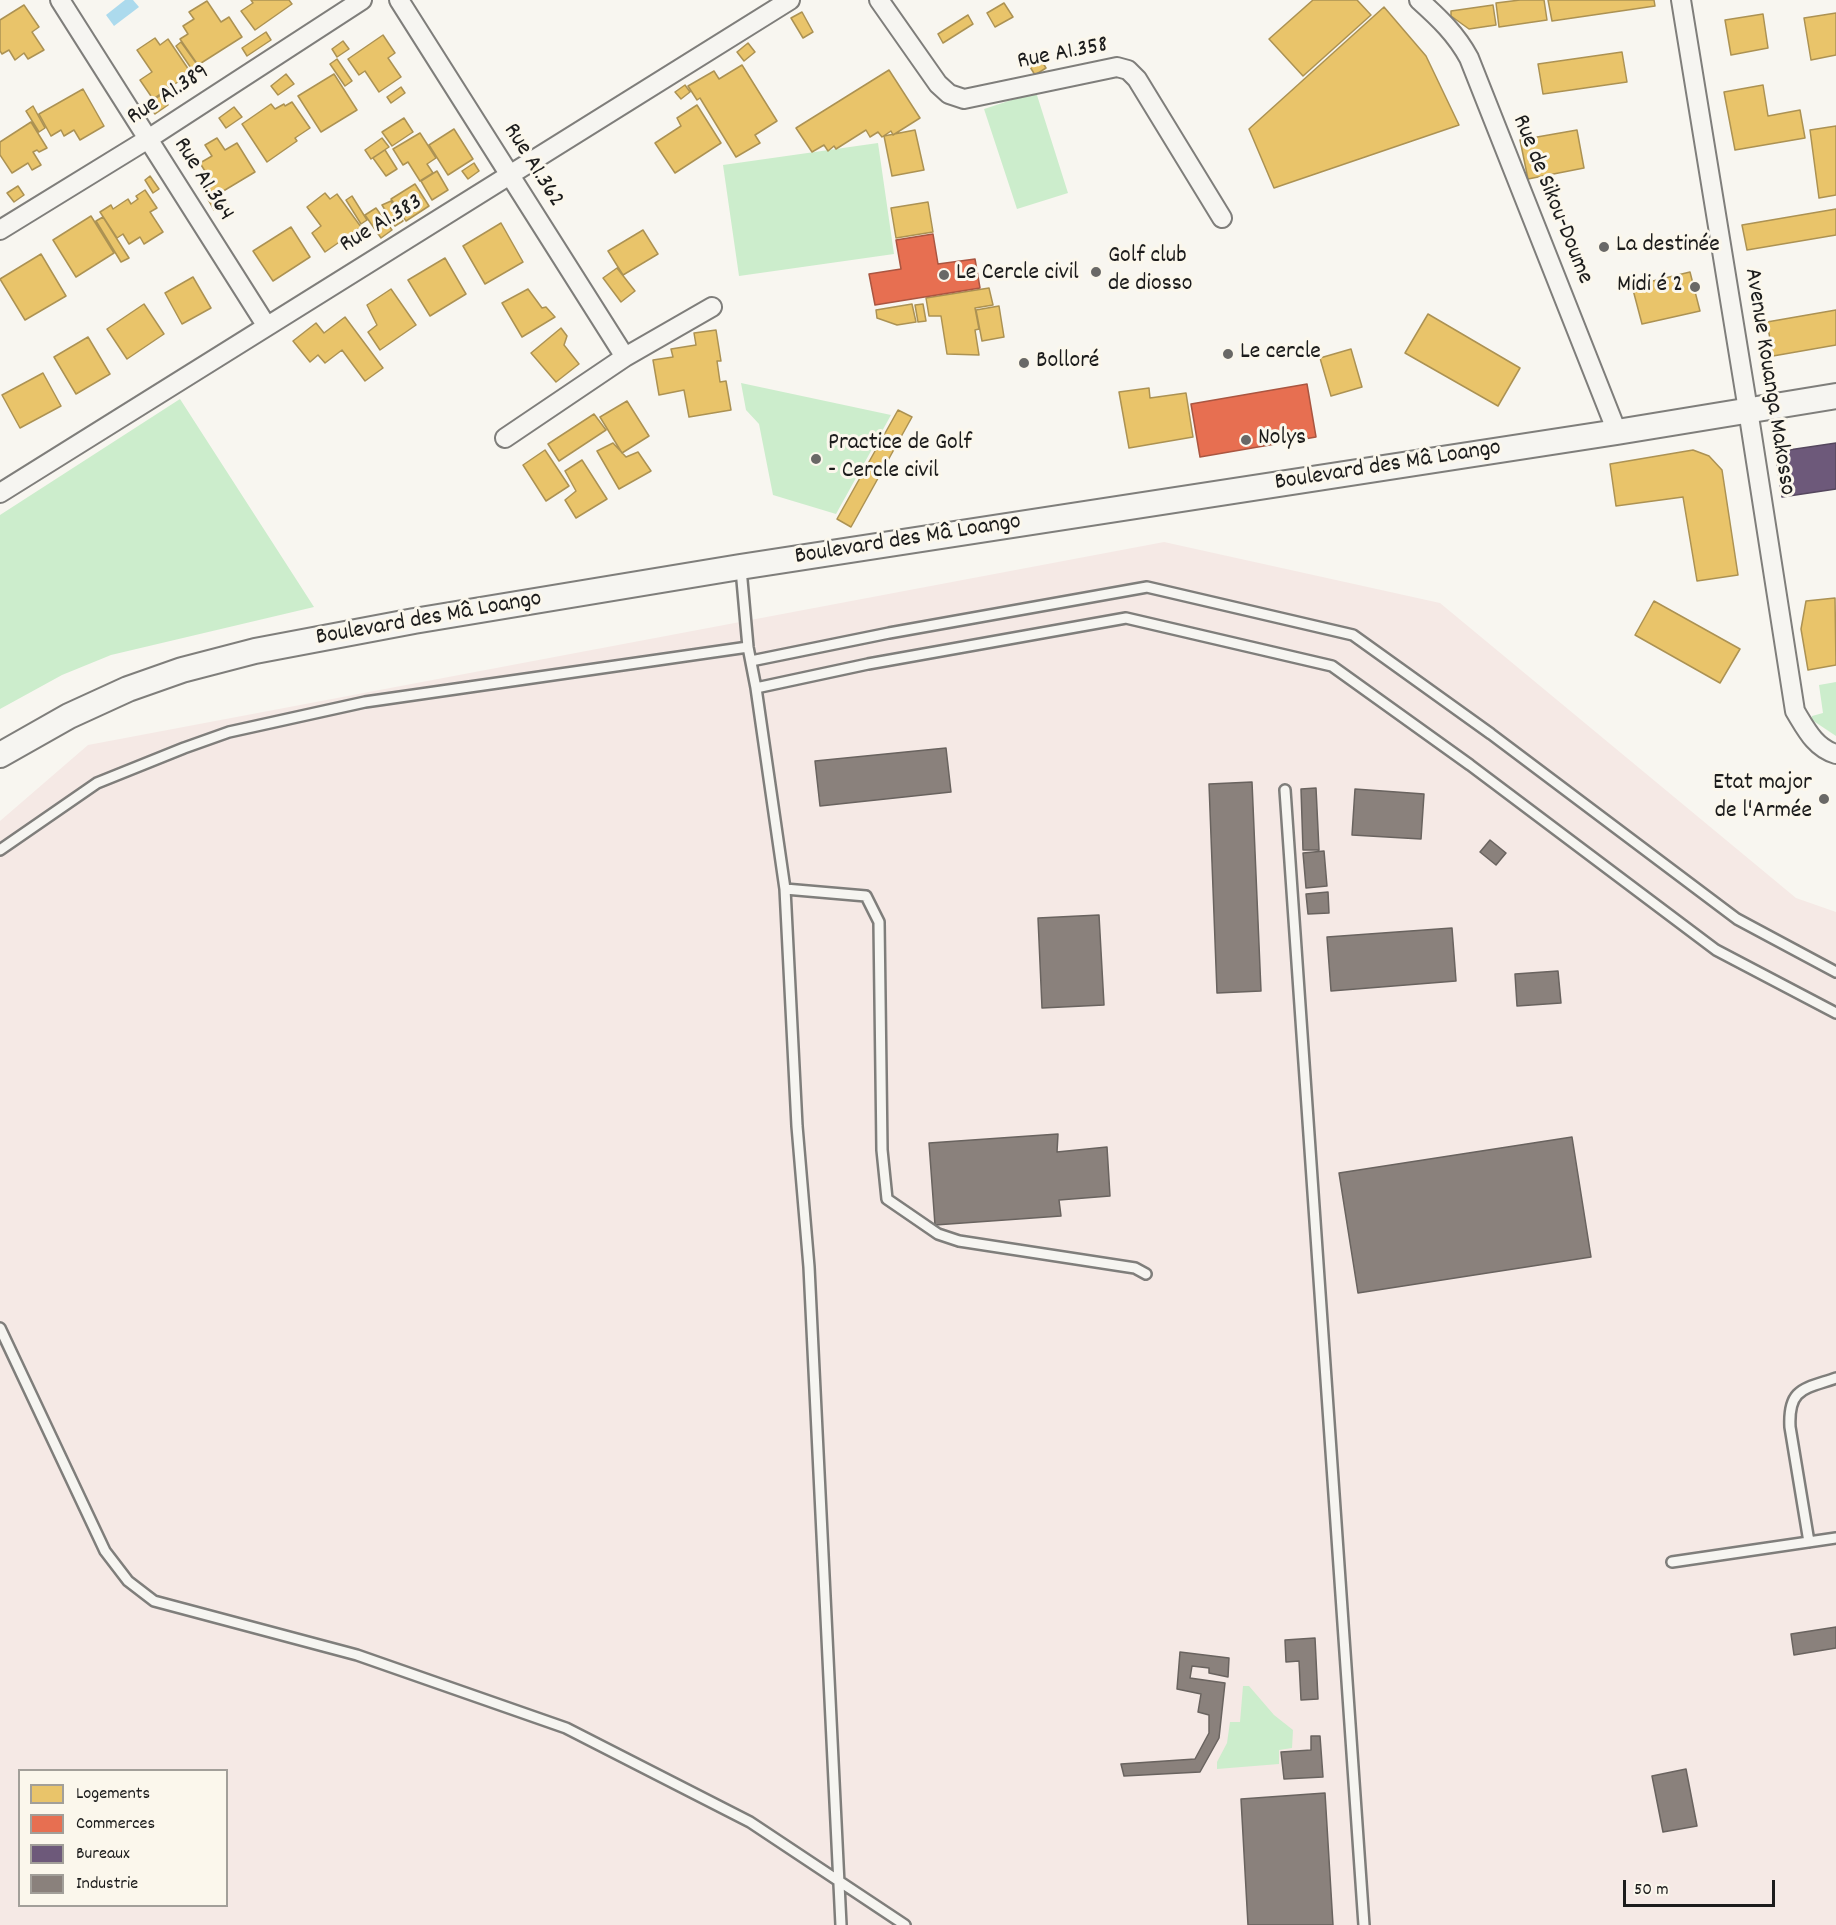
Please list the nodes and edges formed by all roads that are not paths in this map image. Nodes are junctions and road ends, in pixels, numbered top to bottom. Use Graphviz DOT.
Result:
graph roads {
  1 [pos="60,0"];
  2 [pos="362,0"];
  3 [pos="399,0"];
  4 [pos="790,0"];
  5 [pos="879,0"];
  6 [pos="1419,0"];
  7 [pos="1681,0"];
  8 [pos="148,139"];
  9 [pos="509,176"];
  10 [pos="1222,218"];
  11 [pos="0,230"];
  12 [pos="712,307"];
  13 [pos="266,325"];
  14 [pos="625,357"];
  15 [pos="1836,396"];
  16 [pos="1748,410"];
  17 [pos="1617,432"];
  18 [pos="505,438"];
  19 [pos="0,493"];
  20 [pos="740,567"];
  21 [pos="748,647"];
  22 [pos="751,661"];
  23 [pos="756,688"];
  24 [pos="1836,754"];
  25 [pos="0,755"];
  26 [pos="1285,790"];
  27 [pos="0,850"];
  28 [pos="784,889"];
  29 [pos="1836,972"];
  30 [pos="1836,1013"];
  31 [pos="1146,1274"];
  32 [pos="0,1328"];
  33 [pos="1836,1378"];
  34 [pos="1836,1538"];
  35 [pos="1809,1542"];
  36 [pos="1672,1562"];
  37 [pos="839,1881"];
  38 [pos="841,1925"];
  39 [pos="905,1925"];
  40 [pos="1364,1925"];
  1 -- 8 [label="street, Rue A1.364"];
  2 -- 8 [label="street, Rue A1.389"];
  3 -- 9 [label="street, Rue A1.362"];
  4 -- 9 [label="street, Rue A1.383"];
  5 -- 10 [label="street, Rue A1.358"];
  6 -- 17 [label="street, Rue de Sikou-Doume"];
  7 -- 16 [label="street, Avenue Kouanga Makosso"];
  8 -- 11 [label="street, Rue A1.389"];
  8 -- 13 [label="street, Rue A1.364"];
  9 -- 13 [label="street, Rue A1.383"];
  9 -- 14 [label="street, Rue A1.362"];
  12 -- 14 [label="street"];
  13 -- 19 [label="street, Rue A1.383"];
  14 -- 18 [label="street"];
  15 -- 16 [label="street, Boulevard des Mâ Loango"];
  16 -- 17 [label="street, Boulevard des Mâ Loango"];
  16 -- 24 [label="street, Avenue Kouanga Makosso"];
  17 -- 20 [label="street, Boulevard des Mâ Loango"];
  20 -- 21 [label="lane"];
  20 -- 25 [label="street, Boulevard des Mâ Loango"];
  21 -- 22 [label="lane"];
  21 -- 27 [label="lane"];
  22 -- 23 [label="lane"];
  22 -- 29 [label="lane"];
  23 -- 28 [label="lane"];
  23 -- 30 [label="lane"];
  26 -- 40 [label="lane"];
  28 -- 31 [label="lane"];
  28 -- 37 [label="lane"];
  32 -- 37 [label="lane"];
  33 -- 35 [label="lane"];
  34 -- 35 [label="lane"];
  35 -- 36 [label="lane"];
  37 -- 38 [label="lane"];
  37 -- 39 [label="lane"];
}
